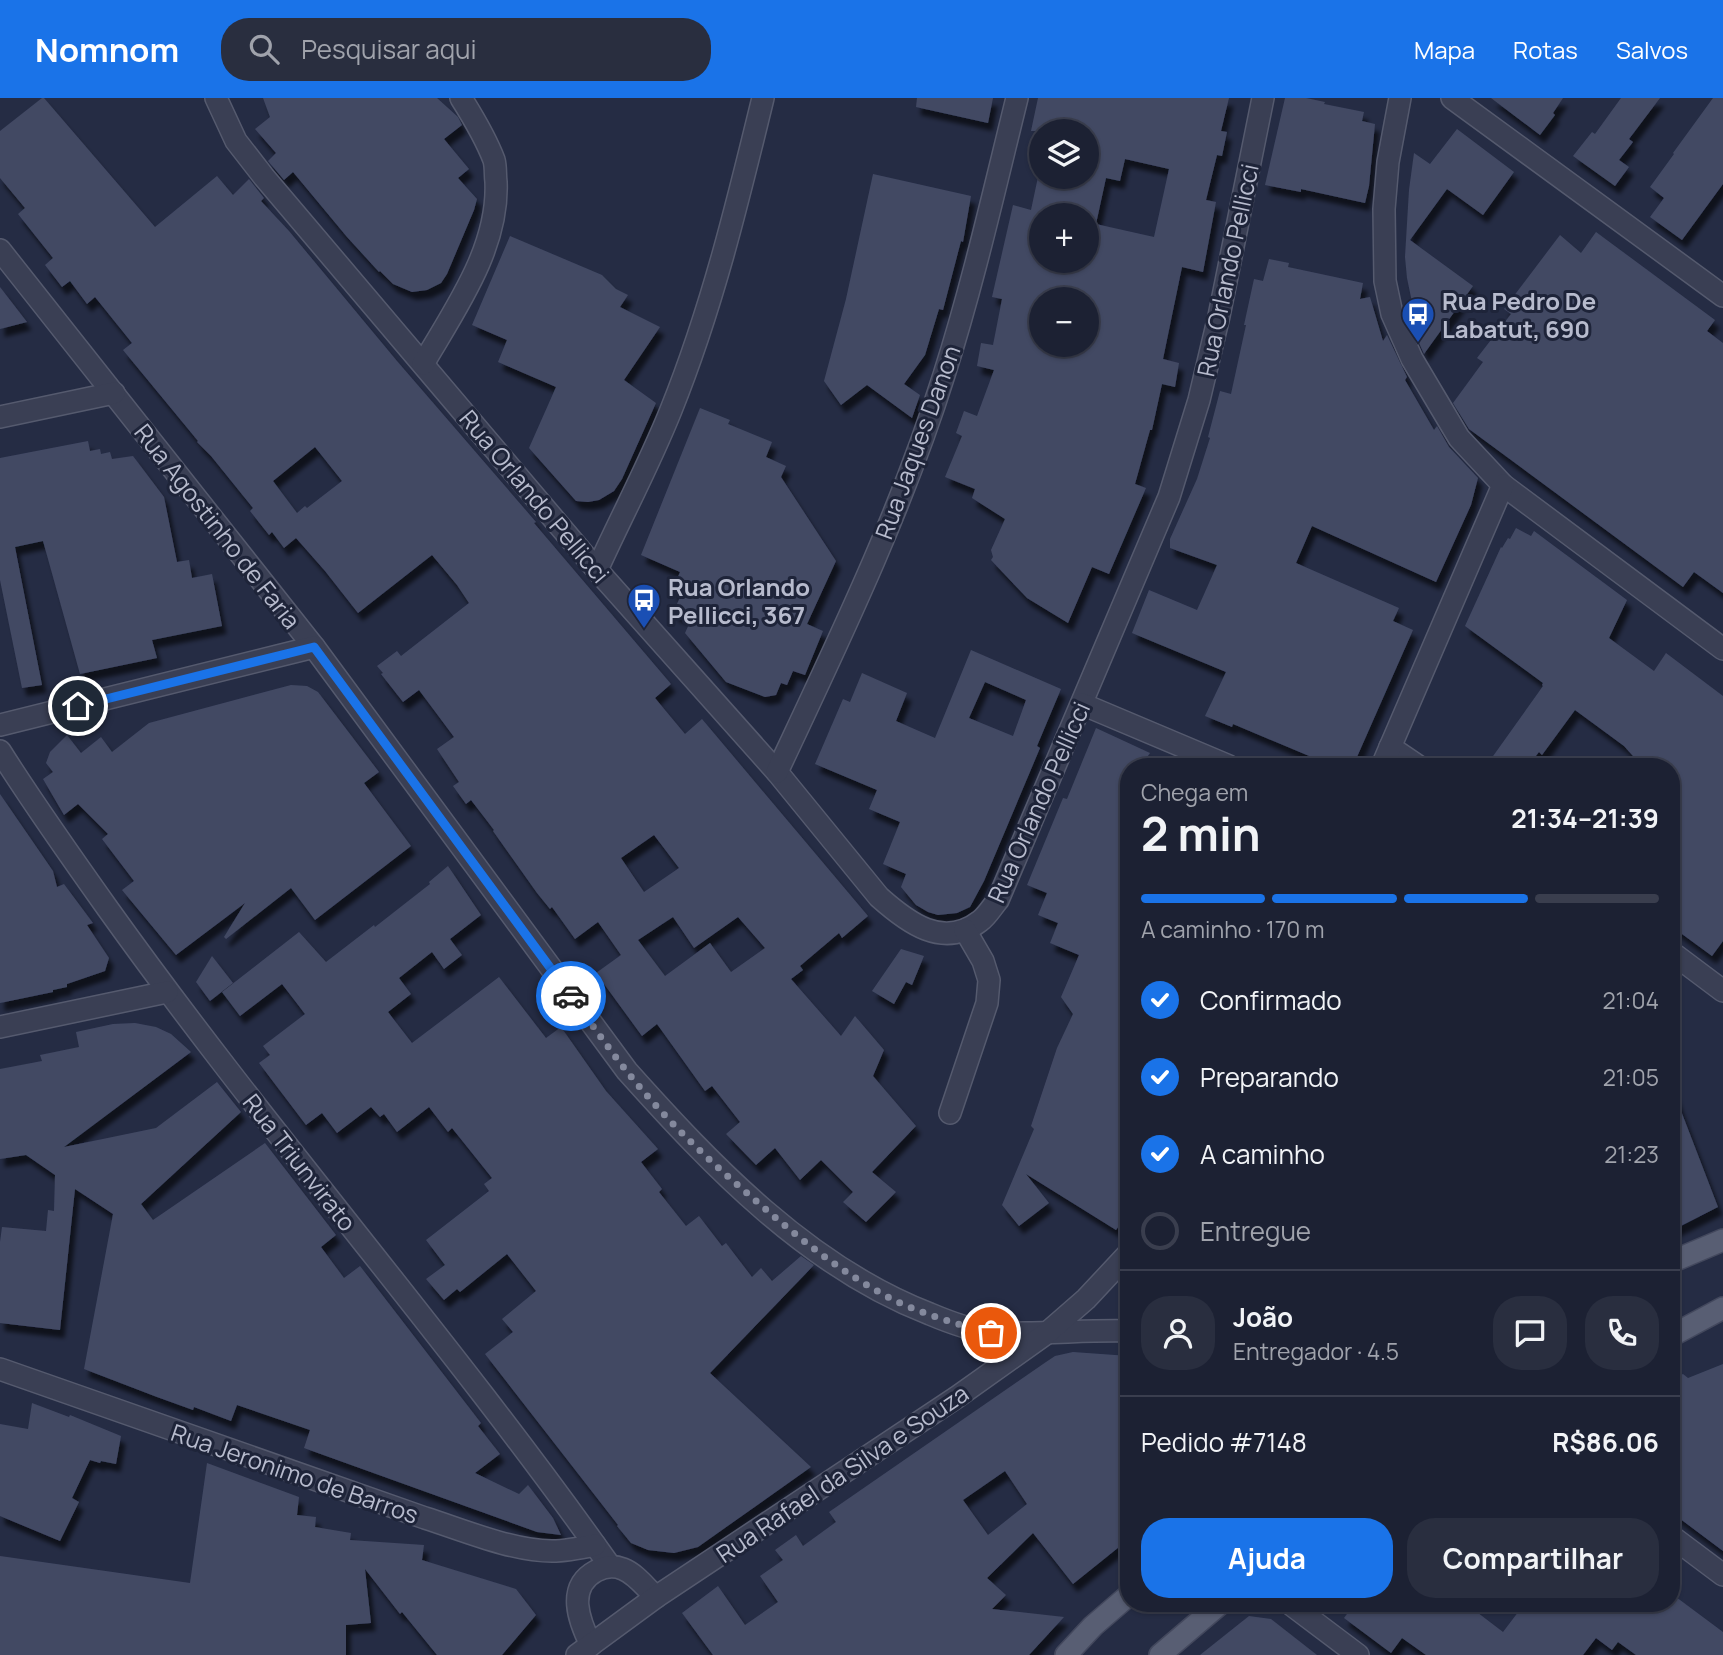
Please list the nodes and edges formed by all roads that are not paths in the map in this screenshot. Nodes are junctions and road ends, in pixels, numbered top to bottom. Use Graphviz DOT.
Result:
graph roads {
  1 [pos="216,98"];
  2 [pos="461,98"];
  3 [pos="762,98"];
  4 [pos="1017,98"];
  5 [pos="1263,98"];
  6 [pos="1400,98"];
  7 [pos="1452,98"];
  8 [pos="0,250"];
  9 [pos="1723,296"];
  10 [pos="423,364"];
  11 [pos="114,393"];
  12 [pos="0,417"];
  13 [pos="1503,485"];
  14 [pos="597,570"];
  15 [pos="314,647"];
  16 [pos="1723,649"];
  17 [pos="1082,704"];
  18 [pos="0,725"];
  19 [pos="1390,747"];
  20 [pos="0,751"];
  21 [pos="1210,758"];
  22 [pos="1385,758"];
  23 [pos="1406,758"];
  24 [pos="777,772"];
  25 [pos="965,930"];
  26 [pos="1680,959"];
  27 [pos="167,992"];
  28 [pos="1723,992"];
  29 [pos="0,1027"];
  30 [pos="950,1113"];
  31 [pos="1723,1240"];
  32 [pos="1680,1258"];
  33 [pos="1120,1263"];
  34 [pos="1723,1308"];
  35 [pos="1120,1331"];
  36 [pos="1680,1331"];
  37 [pos="1047,1333"];
  38 [pos="0,1369"];
  39 [pos="1680,1543"];
  40 [pos="595,1545"];
  41 [pos="610,1566"];
  42 [pos="1723,1576"];
  43 [pos="656,1598"];
  44 [pos="1120,1603"];
  45 [pos="1210,1612"];
  46 [pos="1301,1612"];
  47 [pos="584,1650"];
  48 [pos="1066,1655"];
  49 [pos="1160,1655"];
  50 [pos="1358,1655"];
  1 -- 10 [label="street, Rua Orlando Pellicci"];
  2 -- 10 [label="street"];
  3 -- 14 [label="street"];
  4 -- 24 [label="street, Rua Jaques Danon"];
  5 -- 17 [label="street, Rua Orlando Pellicci"];
  6 -- 13 [label="street"];
  7 -- 9 [label="street"];
  8 -- 11 [label="street, Rua Agostinho de Faria"];
  10 -- 14 [label="street, Rua Orlando Pellicci"];
  11 -- 12 [label="street"];
  11 -- 15 [label="street, Rua Agostinho de Faria"];
  13 -- 16 [label="street"];
  13 -- 19 [label="street"];
  14 -- 24 [label="street, Rua Orlando Pellicci"];
  15 -- 18 [label="street"];
  15 -- 37 [label="street, Rua Agostinho de Faria"];
  17 -- 21 [label="street"];
  17 -- 25 [label="street, Rua Orlando Pellicci"];
  19 -- 22 [label="street"];
  19 -- 23 [label="street"];
  20 -- 27 [label="street, Rua Triunvirato"];
  24 -- 25 [label="street, Rua Orlando Pellicci"];
  25 -- 30 [label="street"];
  26 -- 28 [label="street"];
  27 -- 29 [label="street"];
  27 -- 40 [label="street, Rua Triunvirato"];
  31 -- 32 [label="main road"];
  33 -- 37 [label="street, Rua Rafael da Silva e Souza"];
  34 -- 36 [label="main road"];
  35 -- 37 [label="street, Rua Agostinho de Faria"];
  37 -- 43 [label="street, Rua Rafael da Silva e Souza"];
  38 -- 40 [label="street, Rua Jeronimo de Barros"];
  39 -- 42 [label="street"];
  40 -- 41 [label="street, Rua Triunvirato"];
  41 -- 43 [label="street"];
  41 -- 47 [label="street"];
  43 -- 47 [label="street, Rua Rafael da Silva e Souza"];
  44 -- 48 [label="main road"];
  45 -- 49 [label="main road"];
  46 -- 50 [label="street"];
}
